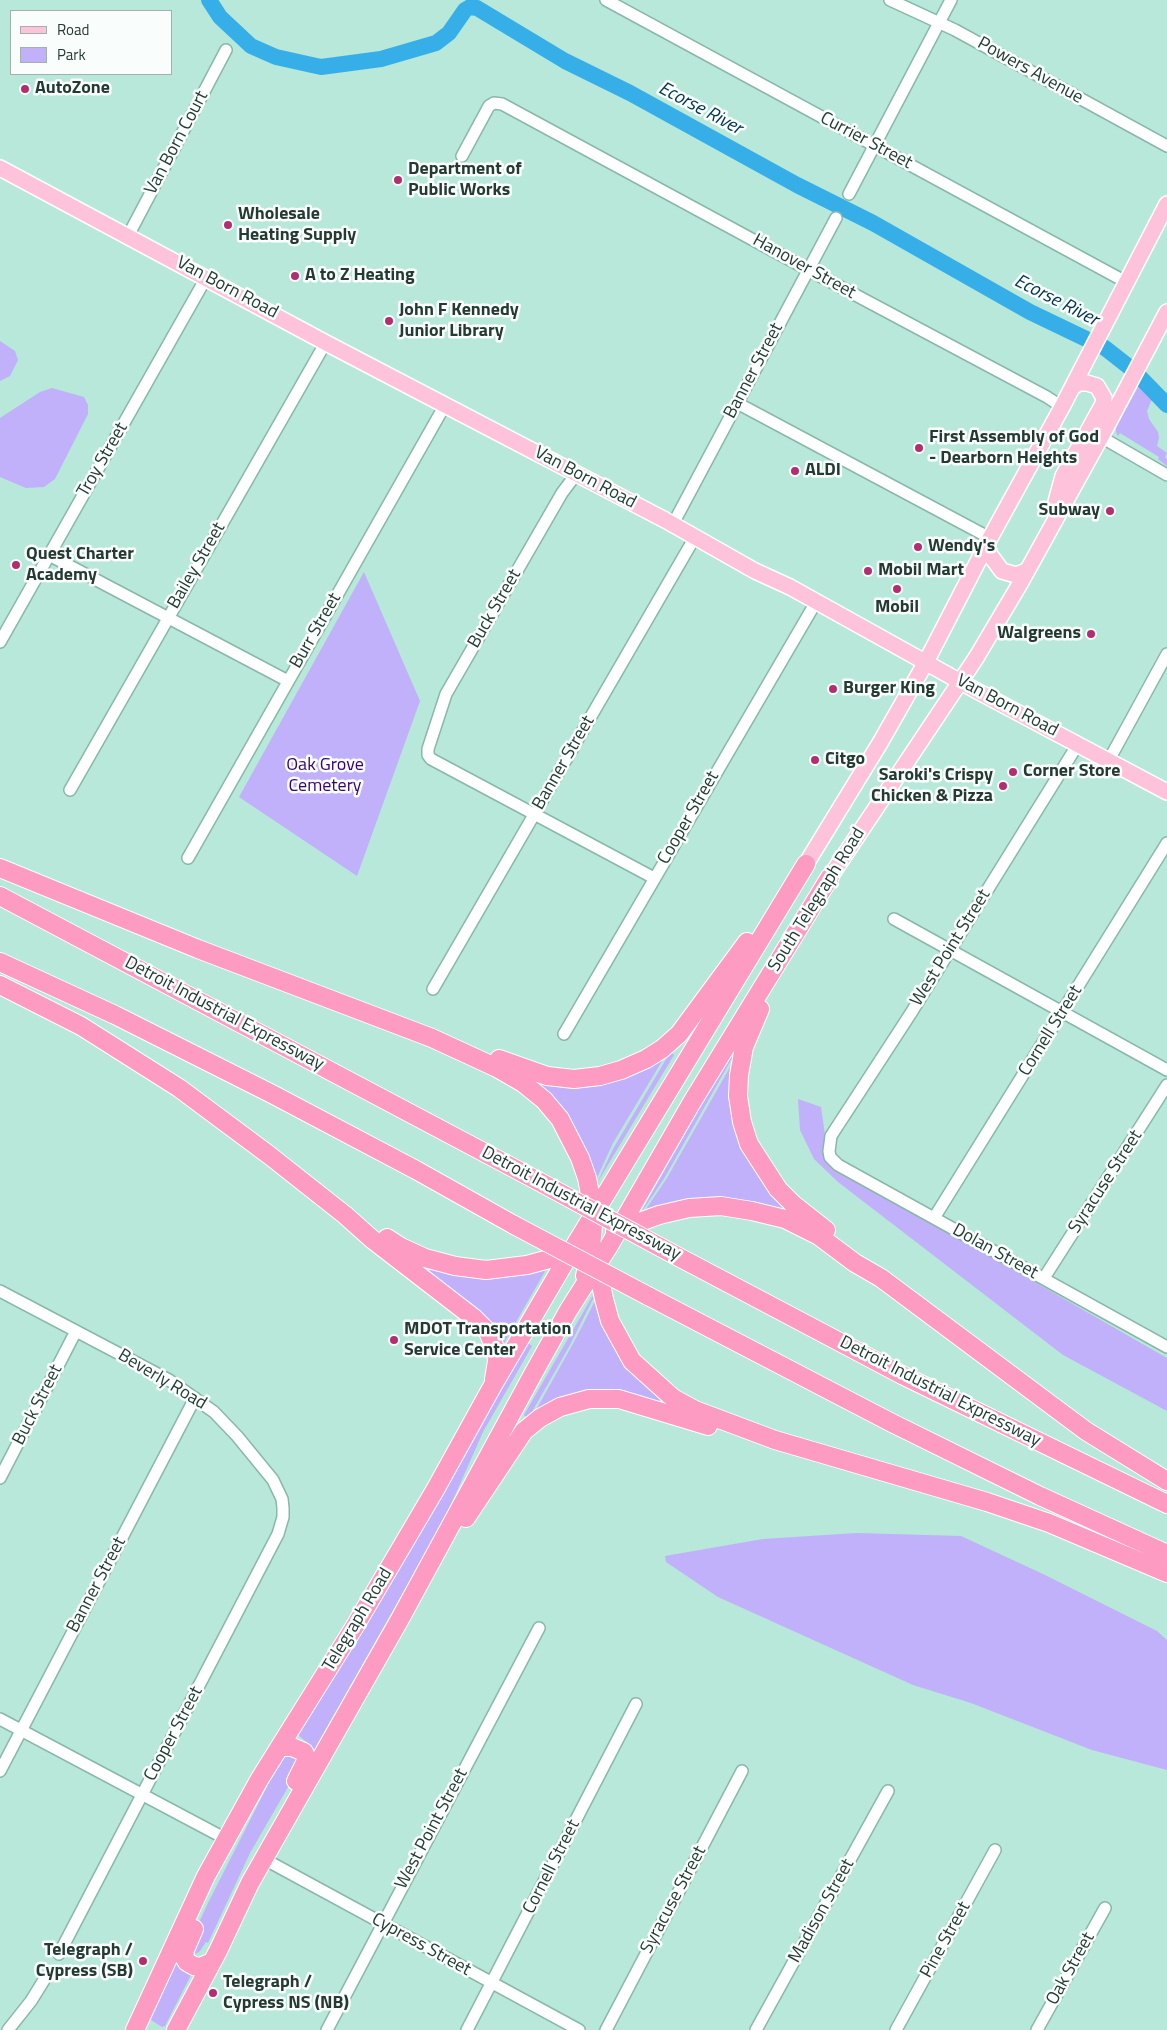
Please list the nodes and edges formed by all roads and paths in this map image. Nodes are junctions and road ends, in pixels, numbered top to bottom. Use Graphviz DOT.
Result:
graph roads {
  1 [pos="606,0"];
  2 [pos="890,0"];
  3 [pos="951,0"];
  4 [pos="939,22"];
  5 [pos="226,50"];
  6 [pos="875,145"];
  7 [pos="1167,146"];
  8 [pos="462,156"];
  9 [pos="0,168"];
  10 [pos="848,194"];
  11 [pos="1167,204"];
  12 [pos="836,218"];
  13 [pos="128,236"];
  14 [pos="809,270"];
  15 [pos="206,278"];
  16 [pos="1126,282"];
  17 [pos="1167,312"];
  18 [pos="326,342"];
  19 [pos="1072,388"];
  20 [pos="737,403"];
  21 [pos="445,405"];
  22 [pos="1062,407"];
  23 [pos="1101,437"];
  24 [pos="577,473"];
  25 [pos="1167,475"];
  26 [pos="673,524"];
  27 [pos="1046,536"];
  28 [pos="695,537"];
  29 [pos="988,541"];
  30 [pos="49,555"];
  31 [pos="1026,571"];
  32 [pos="816,602"];
  33 [pos="167,618"];
  34 [pos="0,642"];
  35 [pos="1167,654"];
  36 [pos="926,662"];
  37 [pos="288,681"];
  38 [pos="961,682"];
  39 [pos="1078,744"];
  40 [pos="1109,760"];
  41 [pos="70,790"];
  42 [pos="1167,792"];
  43 [pos="534,814"];
  44 [pos="1167,843"];
  45 [pos="188,858"];
  46 [pos="0,868"];
  47 [pos="802,870"];
  48 [pos="654,878"];
  49 [pos="826,884"];
  50 [pos="0,896"];
  51 [pos="894,919"];
  52 [pos="950,950"];
  53 [pos="0,962"];
  54 [pos="0,985"];
  55 [pos="433,990"];
  56 [pos="1062,1013"];
  57 [pos="564,1034"];
  58 [pos="432,1038"];
  59 [pos="1167,1070"];
  60 [pos="1167,1084"];
  61 [pos="829,1152"];
  62 [pos="612,1184"];
  63 [pos="637,1197"];
  64 [pos="345,1215"];
  65 [pos="594,1216"];
  66 [pos="934,1218"];
  67 [pos="619,1229"];
  68 [pos="596,1240"];
  69 [pos="572,1250"];
  70 [pos="598,1265"];
  71 [pos="881,1278"];
  72 [pos="1044,1278"];
  73 [pos="552,1284"];
  74 [pos="0,1291"];
  75 [pos="577,1298"];
  76 [pos="76,1331"];
  77 [pos="1166,1345"];
  78 [pos="493,1385"];
  79 [pos="195,1398"];
  80 [pos="775,1440"];
  81 [pos="0,1478"];
  82 [pos="1167,1481"];
  83 [pos="1167,1504"];
  84 [pos="283,1512"];
  85 [pos="1167,1554"];
  86 [pos="1167,1573"];
  87 [pos="400,1619"];
  88 [pos="539,1628"];
  89 [pos="636,1704"];
  90 [pos="0,1718"];
  91 [pos="22,1730"];
  92 [pos="280,1747"];
  93 [pos="742,1770"];
  94 [pos="0,1772"];
  95 [pos="888,1792"];
  96 [pos="142,1794"];
  97 [pos="251,1795"];
  98 [pos="226,1839"];
  99 [pos="995,1850"];
  100 [pos="264,1859"];
  101 [pos="1104,1908"];
  102 [pos="236,1912"];
  103 [pos="382,1924"];
  104 [pos="59,1954"];
  105 [pos="212,1962"];
  106 [pos="44,1980"];
  107 [pos="490,1982"];
  108 [pos="8,2030"];
  109 [pos="135,2030"];
  110 [pos="141,2030"];
  111 [pos="148,2030"];
  112 [pos="176,2030"];
  113 [pos="326,2030"];
  114 [pos="467,2030"];
  115 [pos="579,2030"];
  116 [pos="606,2030"];
  117 [pos="756,2030"];
  118 [pos="896,2030"];
  119 [pos="1037,2030"];
  1 -- 6 [label="street, Currier Street"];
  2 -- 4 [label="street, Powers Avenue"];
  3 -- 4 [label="street"];
  4 -- 6 [label="street"];
  4 -- 7 [label="street, Powers Avenue"];
  5 -- 13 [label="street, Van Born Court"];
  6 -- 10 [label="street"];
  6 -- 16 [label="street, Currier Street"];
  8 -- 14 [label="street, Hanover Street"];
  9 -- 13 [label="main road, Van Born Road"];
  11 -- 16 [label="main road, South Telegraph Road"];
  12 -- 14 [label="street, Banner Street"];
  13 -- 15 [label="main road, Van Born Road"];
  14 -- 20 [label="street, Banner Street"];
  14 -- 22 [label="street, Hanover Street"];
  15 -- 18 [label="main road, Van Born Road"];
  15 -- 30 [label="street, Troy Street"];
  16 -- 19 [label="main road, South Telegraph Road"];
  17 -- 23 [label="main road, South Telegraph Road"];
  18 -- 21 [label="main road, Van Born Road"];
  18 -- 33 [label="street, Bailey Street"];
  19 -- 22 [label="main road, South Telegraph Road"];
  19 -- 27 [label="main road"];
  20 -- 26 [label="street, Banner Street"];
  20 -- 29 [label="street"];
  21 -- 24 [label="main road, Van Born Road"];
  21 -- 37 [label="street, Burr Street"];
  22 -- 29 [label="main road, South Telegraph Road"];
  23 -- 25 [label="street"];
  23 -- 27 [label="main road, South Telegraph Road"];
  24 -- 26 [label="main road, Van Born Road"];
  24 -- 43 [label="street, Buck Street"];
  26 -- 28 [label="main road, Van Born Road"];
  27 -- 31 [label="main road, South Telegraph Road"];
  28 -- 32 [label="main road, Van Born Road"];
  28 -- 43 [label="street, Banner Street"];
  29 -- 31 [label="main road"];
  29 -- 36 [label="main road, South Telegraph Road"];
  30 -- 33 [label="street"];
  30 -- 34 [label="street, Troy Street"];
  31 -- 38 [label="main road, South Telegraph Road"];
  32 -- 36 [label="main road, Van Born Road"];
  32 -- 48 [label="street, Cooper Street"];
  33 -- 37 [label="street"];
  33 -- 41 [label="street, Bailey Street"];
  35 -- 40 [label="street"];
  36 -- 38 [label="main road, Van Born Road"];
  36 -- 47 [label="main road, South Telegraph Road"];
  37 -- 45 [label="street, Burr Street"];
  38 -- 39 [label="main road, Van Born Road"];
  38 -- 49 [label="main road, South Telegraph Road"];
  39 -- 40 [label="main road, Van Born Road"];
  39 -- 52 [label="street, West Point Street"];
  40 -- 42 [label="main road, Van Born Road"];
  43 -- 48 [label="street"];
  43 -- 55 [label="street, Banner Street"];
  44 -- 56 [label="street, Cornell Street"];
  46 -- 58 [label="highway"];
  47 -- 58 [label="highway"];
  47 -- 62 [label="highway, South Telegraph Road"];
  48 -- 57 [label="street, Cooper Street"];
  49 -- 63 [label="highway, South Telegraph Road"];
  49 -- 71 [label="highway"];
  50 -- 83 [label="highway, Detroit Industrial Expressway, bridge"];
  51 -- 52 [label="street"];
  52 -- 56 [label="street"];
  52 -- 61 [label="street, West Point Street"];
  53 -- 85 [label="highway, bridge"];
  54 -- 64 [label="highway"];
  56 -- 59 [label="street"];
  56 -- 66 [label="street, Cornell Street"];
  58 -- 65 [label="highway"];
  60 -- 72 [label="street, Syracuse Street"];
  61 -- 66 [label="street, Dolan Street"];
  62 -- 65 [label="highway, South Telegraph Road"];
  62 -- 68 [label="highway"];
  63 -- 67 [label="highway, South Telegraph Road"];
  63 -- 68 [label="highway"];
  64 -- 69 [label="highway"];
  64 -- 78 [label="highway"];
  65 -- 68 [label="highway"];
  65 -- 69 [label="highway, Telegraph Road"];
  66 -- 72 [label="street, Dolan Street"];
  67 -- 68 [label="highway"];
  67 -- 70 [label="highway, Telegraph Road"];
  67 -- 71 [label="highway"];
  68 -- 69 [label="highway"];
  68 -- 70 [label="highway"];
  68 -- 73 [label="highway"];
  68 -- 75 [label="highway"];
  69 -- 73 [label="highway, Telegraph Road"];
  70 -- 75 [label="highway, Telegraph Road"];
  70 -- 80 [label="highway"];
  71 -- 82 [label="highway"];
  72 -- 77 [label="street, Dolan Street"];
  73 -- 78 [label="highway, Telegraph Road"];
  74 -- 76 [label="street, Beverly Road"];
  75 -- 87 [label="highway, Telegraph Road"];
  76 -- 79 [label="street, Beverly Road"];
  76 -- 81 [label="street, Buck Street"];
  78 -- 92 [label="highway, Telegraph Road"];
  79 -- 84 [label="street, Beverly Road"];
  79 -- 91 [label="street, Banner Street"];
  80 -- 86 [label="highway"];
  80 -- 87 [label="highway"];
  84 -- 96 [label="street, Cooper Street"];
  87 -- 100 [label="highway, Telegraph Road"];
  88 -- 103 [label="street, West Point Street"];
  89 -- 107 [label="street, Cornell Street"];
  90 -- 91 [label="street"];
  91 -- 94 [label="street, Banner Street"];
  91 -- 96 [label="street"];
  92 -- 97 [label="highway, Telegraph Road"];
  92 -- 102 [label="highway"];
  93 -- 116 [label="street, Syracuse Street"];
  95 -- 117 [label="street, Madison Street"];
  96 -- 98 [label="street"];
  96 -- 104 [label="street, Cooper Street"];
  97 -- 98 [label="highway, Telegraph Road"];
  97 -- 105 [label="highway"];
  98 -- 109 [label="highway, Telegraph Road"];
  99 -- 118 [label="street, Pine Street"];
  100 -- 102 [label="highway, Telegraph Road"];
  100 -- 103 [label="street, Cypress Street"];
  101 -- 119 [label="street, Oak Street"];
  102 -- 105 [label="highway, Telegraph Road"];
  103 -- 107 [label="street, Cypress Street"];
  103 -- 113 [label="street, West Point Street"];
  105 -- 112 [label="highway, Telegraph Road"];
  106 -- 108 [label="street"];
  107 -- 114 [label="street, Cornell Street"];
  107 -- 115 [label="street, Cypress Street"];
  110 -- 111 [label="highway"];
}
